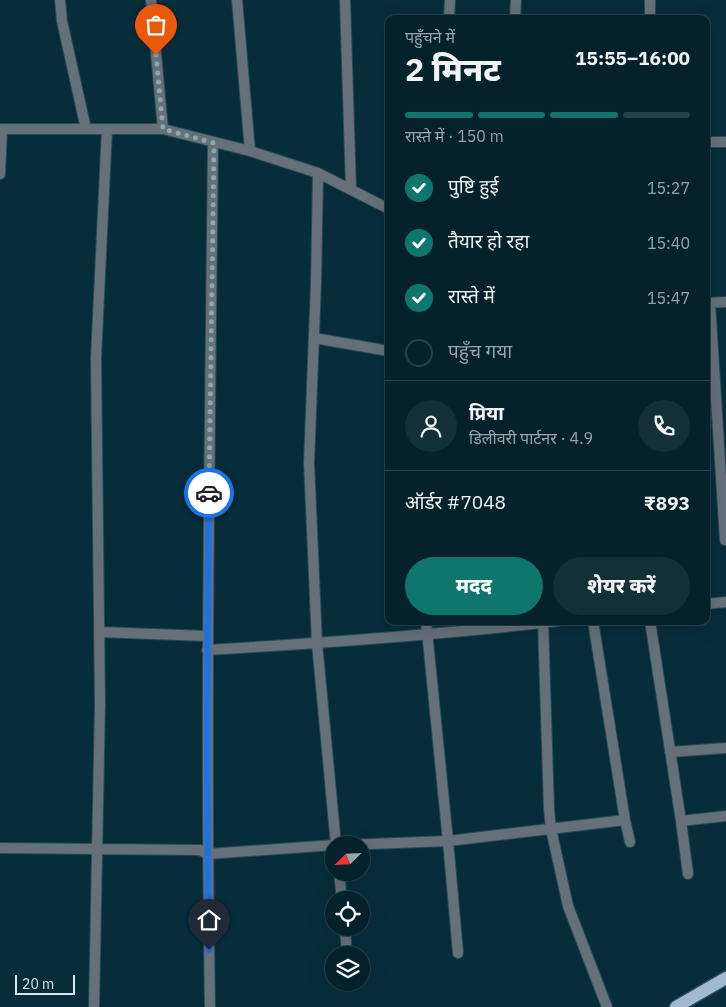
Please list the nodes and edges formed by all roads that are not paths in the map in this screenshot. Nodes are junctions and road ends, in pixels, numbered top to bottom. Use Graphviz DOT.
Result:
graph roads {
  1 [pos="60,0"];
  2 [pos="150,0"];
  3 [pos="238,0"];
  4 [pos="345,0"];
  5 [pos="450,0"];
  6 [pos="516,0"];
  7 [pos="650,0"];
  8 [pos="449,15"];
  9 [pos="515,15"];
  10 [pos="650,15"];
  11 [pos="1,129"];
  12 [pos="86,129"];
  13 [pos="107,129"];
  14 [pos="163,129"];
  15 [pos="710,142"];
  16 [pos="726,142"];
  17 [pos="214,143"];
  18 [pos="250,152"];
  19 [pos="318,172"];
  20 [pos="0,174"];
  21 [pos="351,189"];
  22 [pos="385,206"];
  23 [pos="726,302"];
  24 [pos="710,303"];
  25 [pos="710,329"];
  26 [pos="314,338"];
  27 [pos="385,350"];
  28 [pos="726,540"];
  29 [pos="726,602"];
  30 [pos="710,604"];
  31 [pos="426,625"];
  32 [pos="516,625"];
  33 [pos="543,625"];
  34 [pos="594,625"];
  35 [pos="651,625"];
  36 [pos="99,632"];
  37 [pos="427,635"];
  38 [pos="207,636"];
  39 [pos="317,644"];
  40 [pos="207,650"];
  41 [pos="726,748"];
  42 [pos="670,752"];
  43 [pos="726,816"];
  44 [pos="625,820"];
  45 [pos="681,821"];
  46 [pos="552,830"];
  47 [pos="334,836"];
  48 [pos="448,840"];
  49 [pos="630,842"];
  50 [pos="370,844"];
  51 [pos="325,846"];
  52 [pos="0,848"];
  53 [pos="97,849"];
  54 [pos="207,854"];
  55 [pos="688,874"];
  56 [pos="458,953"];
  57 [pos="726,978"];
  58 [pos="94,1007"];
  59 [pos="210,1007"];
  60 [pos="608,1007"];
  61 [pos="676,1007"];
  1 -- 12 [label="street"];
  2 -- 14 [label="street"];
  3 -- 18 [label="street"];
  4 -- 21 [label="street"];
  5 -- 8 [label="street"];
  6 -- 9 [label="street"];
  7 -- 10 [label="street"];
  11 -- 12 [label="street"];
  11 -- 20 [label="street"];
  12 -- 13 [label="street"];
  13 -- 14 [label="street"];
  13 -- 36 [label="street"];
  14 -- 17 [label="street"];
  15 -- 16 [label="street"];
  17 -- 18 [label="street"];
  17 -- 38 [label="street"];
  18 -- 19 [label="street"];
  19 -- 21 [label="street"];
  19 -- 26 [label="street"];
  21 -- 22 [label="street"];
  23 -- 24 [label="street"];
  25 -- 28 [label="street"];
  26 -- 27 [label="street"];
  26 -- 39 [label="street"];
  29 -- 30 [label="street"];
  31 -- 37 [label="street"];
  32 -- 37 [label="street"];
  33 -- 46 [label="street"];
  34 -- 44 [label="street"];
  35 -- 42 [label="street"];
  36 -- 38 [label="street"];
  36 -- 53 [label="street"];
  37 -- 39 [label="street"];
  37 -- 48 [label="street"];
  38 -- 40 [label="street"];
  39 -- 40 [label="street"];
  39 -- 47 [label="street"];
  40 -- 54 [label="street"];
  41 -- 42 [label="street"];
  42 -- 45 [label="street"];
  43 -- 45 [label="street"];
  44 -- 46 [label="street"];
  44 -- 49 [label="street"];
  45 -- 55 [label="street"];
  46 -- 48 [label="street"];
  46 -- 60 [label="street"];
  48 -- 50 [label="street"];
  48 -- 56 [label="street"];
  51 -- 54 [label="street"];
  52 -- 53 [label="street"];
  53 -- 54 [label="street"];
  53 -- 58 [label="street"];
  54 -- 59 [label="street"];
  57 -- 61 [label="main road"];
}
